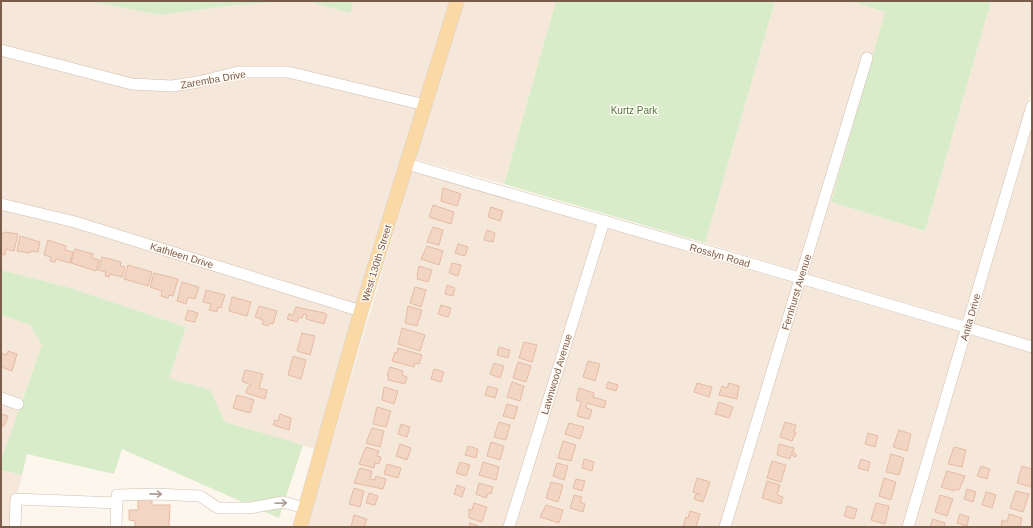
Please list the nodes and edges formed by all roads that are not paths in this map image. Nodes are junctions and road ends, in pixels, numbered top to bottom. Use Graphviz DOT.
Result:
graph roads {
  1 [pos="457,1"];
  2 [pos="1,50"];
  3 [pos="867,58"];
  4 [pos="425,105"];
  5 [pos="1032,106"];
  6 [pos="407,164"];
  7 [pos="1,204"];
  8 [pos="604,221"];
  9 [pos="800,278"];
  10 [pos="361,311"];
  11 [pos="966,328"];
  12 [pos="1032,347"];
  13 [pos="1,398"];
  14 [pos="18,404"];
  15 [pos="117,499"];
  16 [pos="305,508"];
  17 [pos="15,527"];
  18 [pos="116,527"];
  19 [pos="300,527"];
  20 [pos="509,527"];
  21 [pos="725,527"];
  22 [pos="908,527"];
  1 -- 4 [label="main road, West 130th Street"];
  2 -- 4 [label="street, Zaremba Drive"];
  3 -- 9 [label="street, Fernhurst Avenue"];
  4 -- 6 [label="main road, West 130th Street"];
  5 -- 11 [label="street, Anita Drive"];
  6 -- 8 [label="street, Rosslyn Road"];
  6 -- 10 [label="main road, West 130th Street"];
  7 -- 10 [label="street, Kathleen Drive"];
  8 -- 9 [label="street, Rosslyn Road"];
  8 -- 20 [label="street, Lawnwood Avenue"];
  9 -- 11 [label="street, Rosslyn Road"];
  9 -- 21 [label="street, Fernhurst Avenue"];
  10 -- 16 [label="main road, West 130th Street"];
  11 -- 12 [label="street, Rosslyn Road"];
  11 -- 22 [label="street, Anita Drive"];
  13 -- 14 [label="street"];
  15 -- 16 [label="street, one-way"];
  15 -- 17 [label="street"];
  15 -- 18 [label="street"];
  16 -- 19 [label="main road, West 130th Street"];
}
